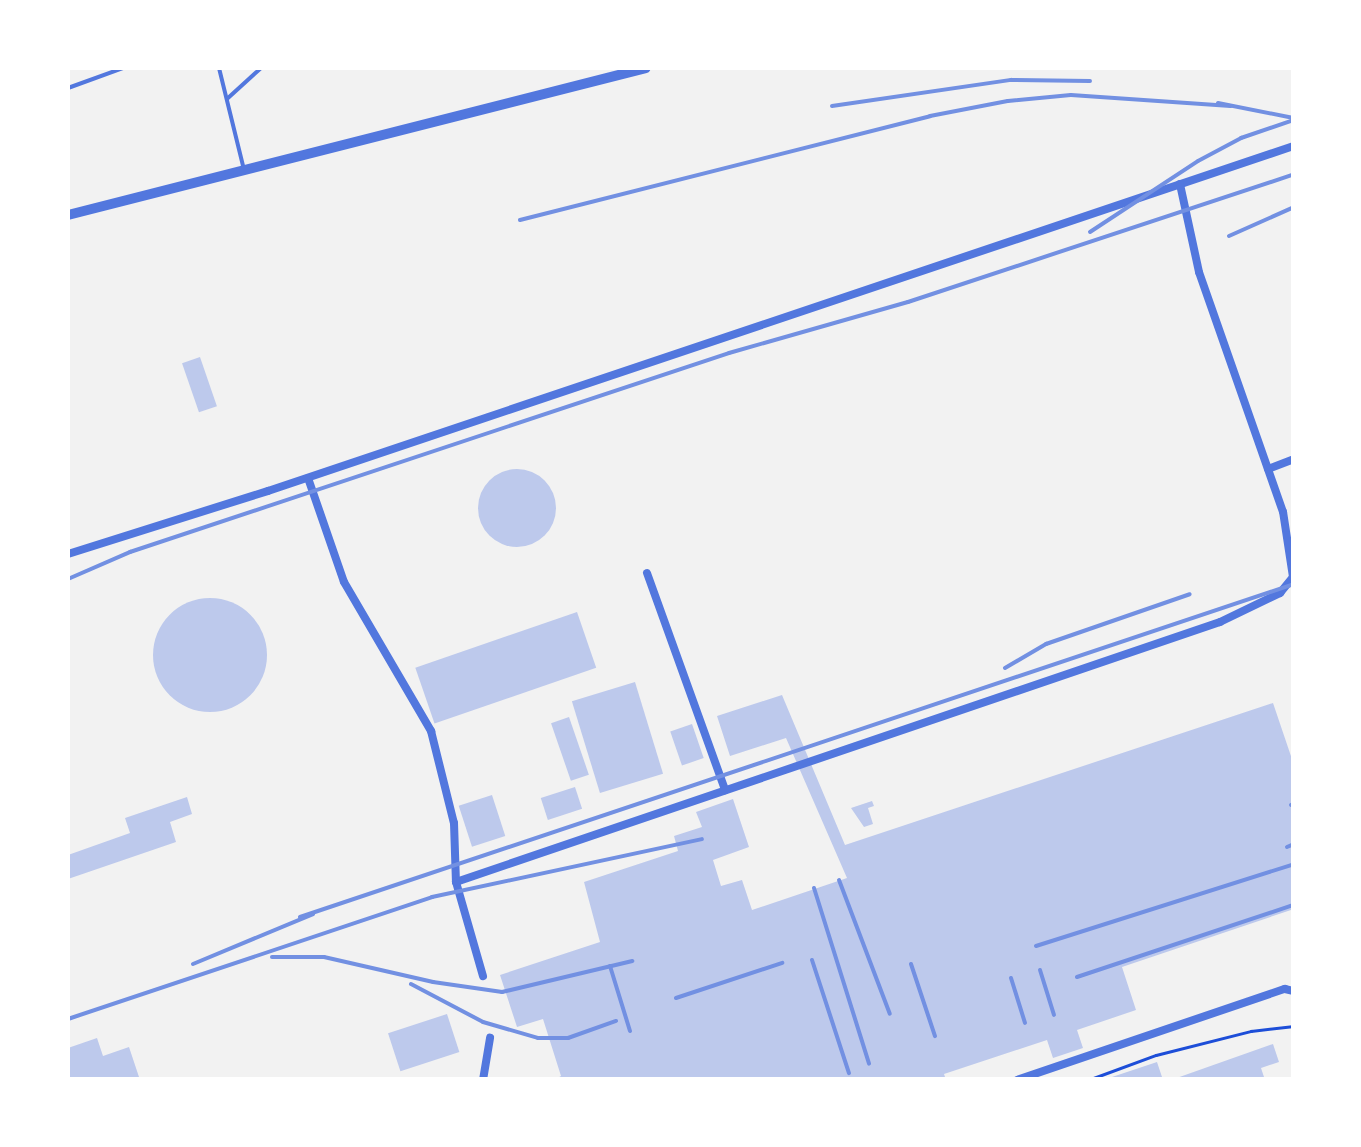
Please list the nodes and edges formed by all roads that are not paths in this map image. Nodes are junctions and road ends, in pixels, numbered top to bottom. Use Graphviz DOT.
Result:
graph roads {
  1 [pos="123,68"];
  2 [pos="219,68"];
  3 [pos="261,68"];
  4 [pos="646,68"];
  5 [pos="68,88"];
  6 [pos="228,98"];
  7 [pos="1294,146"];
  8 [pos="244,170"];
  9 [pos="1180,184"];
  10 [pos="68,215"];
  11 [pos="1294,459"];
  12 [pos="1268,468"];
  13 [pos="308,478"];
  14 [pos="68,554"];
  15 [pos="647,573"];
  16 [pos="726,790"];
  17 [pos="456,882"];
  18 [pos="483,976"];
  19 [pos="1291,989"];
  20 [pos="490,1038"];
  21 [pos="484,1080"];
  22 [pos="1016,1080"];
  1 -- 5 [label="lane"];
  2 -- 6 [label="lane"];
  3 -- 6 [label="lane"];
  4 -- 8 [label="street"];
  6 -- 8 [label="lane"];
  7 -- 9 [label="street"];
  8 -- 10 [label="street"];
  9 -- 12 [label="street"];
  9 -- 13 [label="street"];
  11 -- 12 [label="street"];
  12 -- 16 [label="street"];
  13 -- 14 [label="street"];
  13 -- 17 [label="street"];
  15 -- 16 [label="street"];
  16 -- 17 [label="street"];
  17 -- 18 [label="street"];
  19 -- 22 [label="street"];
  20 -- 21 [label="street"];
}
